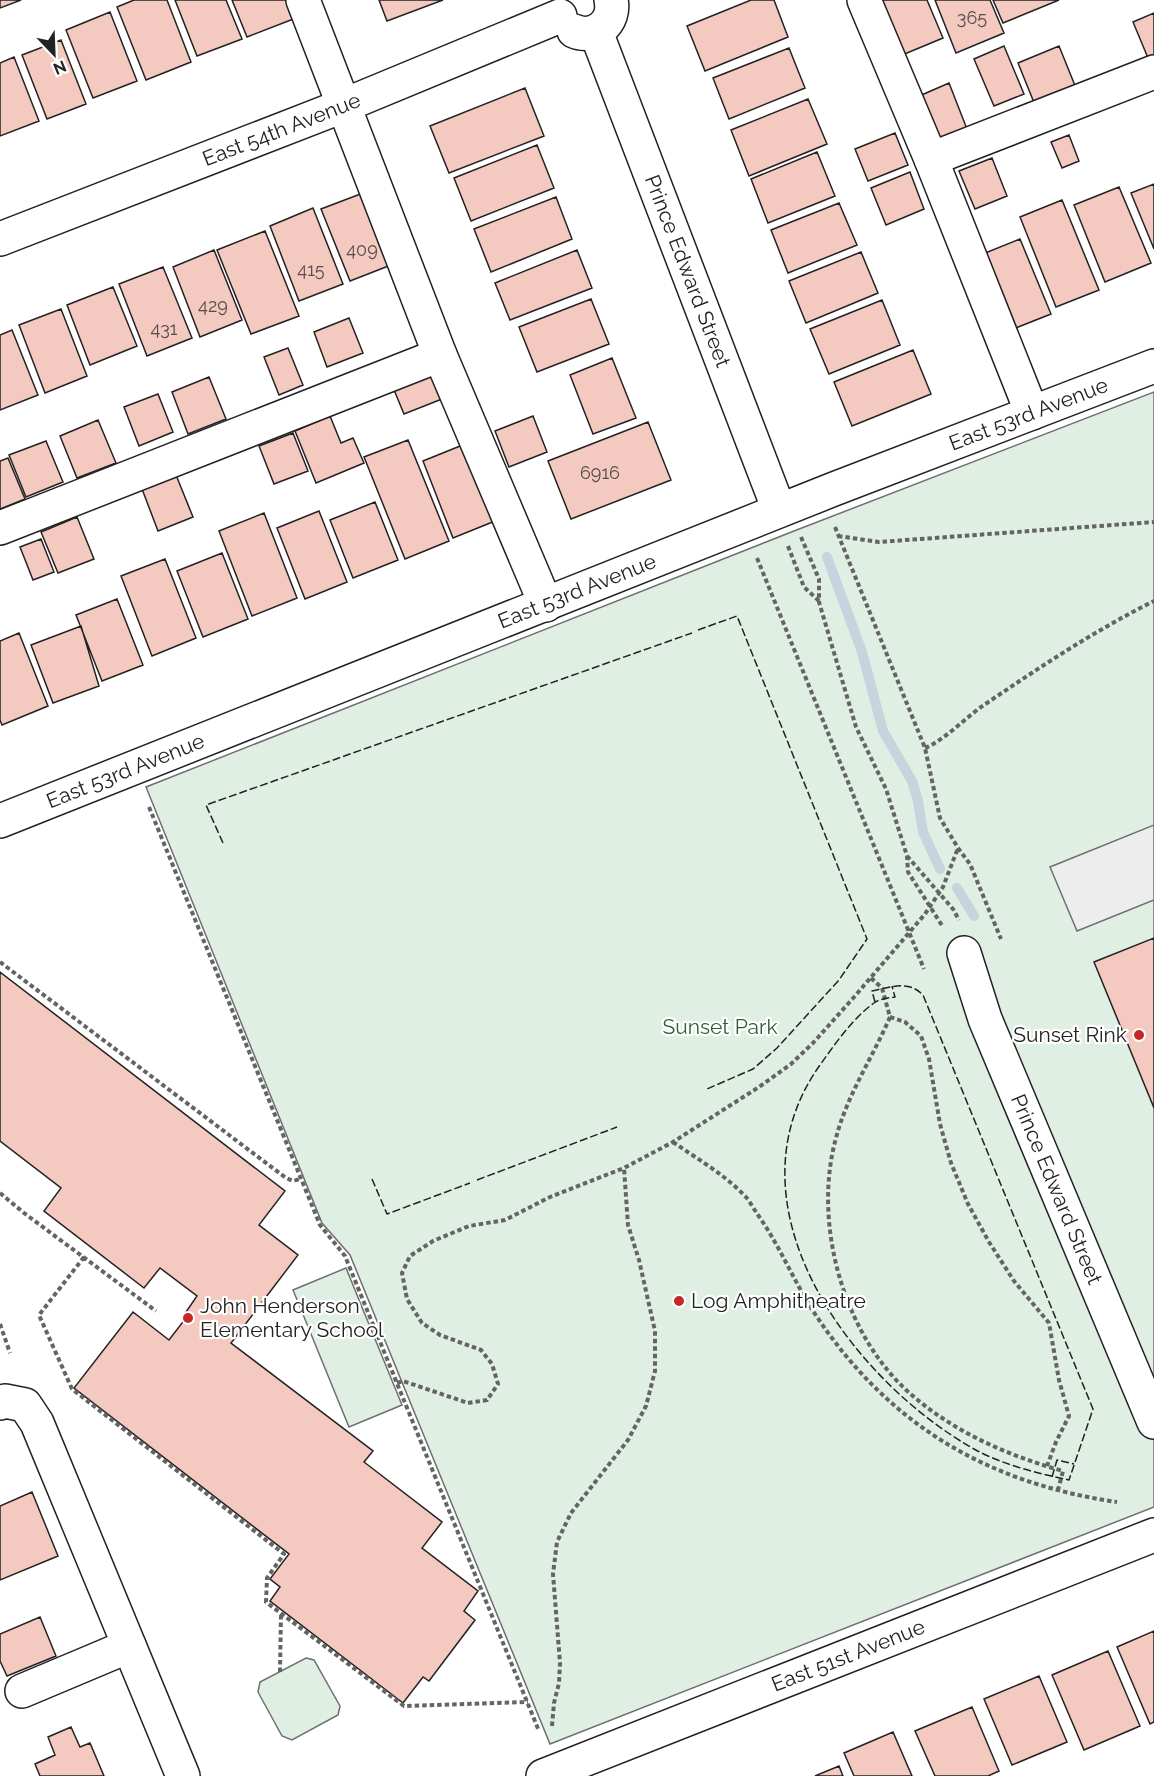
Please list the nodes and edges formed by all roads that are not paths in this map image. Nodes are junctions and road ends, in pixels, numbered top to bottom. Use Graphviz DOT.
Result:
graph roads {
  1 [pos="303,0"];
  2 [pos="611,0"];
  3 [pos="864,0"];
  4 [pos="559,8"];
  5 [pos="596,32"];
  6 [pos="1154,72"];
  7 [pos="345,105"];
  8 [pos="931,159"];
  9 [pos="0,239"];
  10 [pos="440,355"];
  11 [pos="1154,366"];
  12 [pos="1032,413"];
  13 [pos="787,526"];
  14 [pos="0,528"];
  15 [pos="546,605"];
  16 [pos="0,821"];
  17 [pos="958,938"];
  18 [pos="2,1402"];
  19 [pos="1154,1422"];
  20 [pos="1154,1535"];
  21 [pos="129,1646"];
  22 [pos="22,1691"];
  23 [pos="183,1776"];
  24 [pos="543,1776"];
  1 -- 7 [label="street"];
  2 -- 5 [label="street"];
  3 -- 8 [label="street"];
  4 -- 5 [label="street"];
  4 -- 7 [label="street, East 54th Avenue"];
  5 -- 13 [label="street, Prince Edward Street"];
  6 -- 8 [label="street"];
  7 -- 9 [label="street, East 54th Avenue"];
  7 -- 10 [label="street"];
  8 -- 12 [label="street"];
  10 -- 14 [label="street"];
  10 -- 15 [label="street"];
  11 -- 12 [label="street, East 53rd Avenue"];
  12 -- 13 [label="street, East 53rd Avenue"];
  13 -- 15 [label="street, East 53rd Avenue"];
  15 -- 16 [label="street, East 53rd Avenue"];
  17 -- 19 [label="street, Prince Edward Street"];
  18 -- 21 [label="street"];
  20 -- 24 [label="street, East 51st Avenue"];
  21 -- 22 [label="street"];
  21 -- 23 [label="street"];
}
